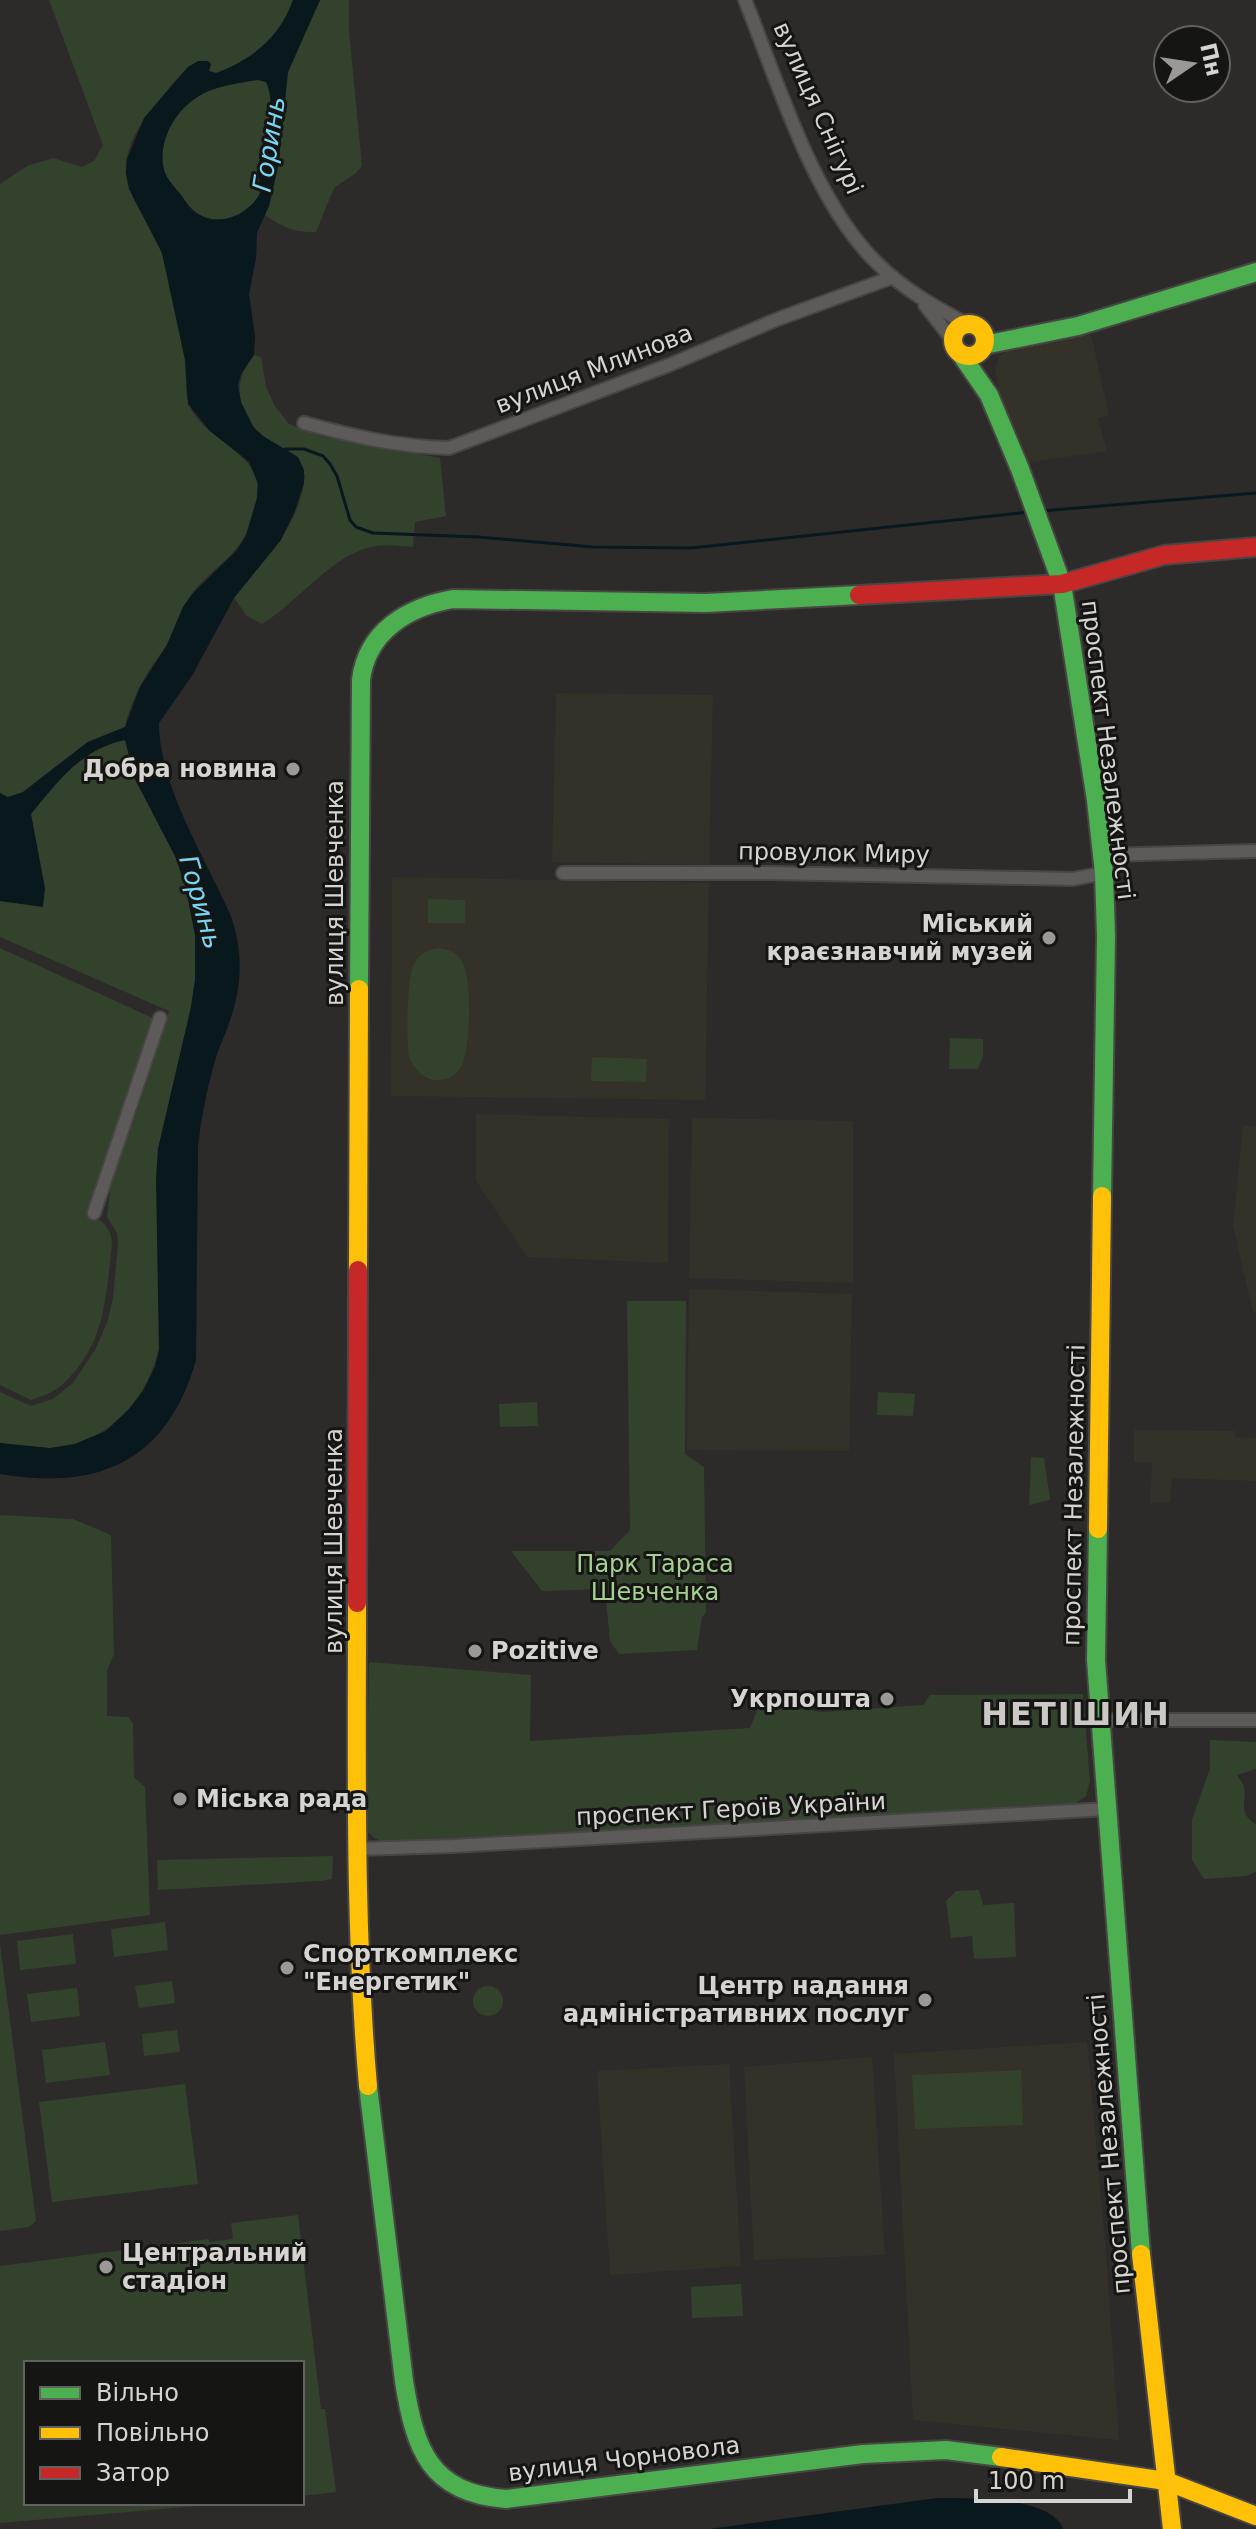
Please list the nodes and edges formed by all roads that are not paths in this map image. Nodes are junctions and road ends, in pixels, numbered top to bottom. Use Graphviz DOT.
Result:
graph roads {
  1 [pos="745,0"];
  2 [pos="1256,272"];
  3 [pos="893,277"];
  4 [pos="920,299"];
  5 [pos="972,325"];
  6 [pos="1015,339"];
  7 [pos="957,348"];
  8 [pos="982,348"];
  9 [pos="989,395"];
  10 [pos="304,423"];
  11 [pos="1020,469"];
  12 [pos="1256,547"];
  13 [pos="1062,584"];
  14 [pos="1256,851"];
  15 [pos="1103,864"];
  16 [pos="563,873"];
  17 [pos="160,1018"];
  18 [pos="94,1213"];
  19 [pos="1098,1720"];
  20 [pos="1256,1720"];
  21 [pos="1107,1809"];
  22 [pos="357,1849"];
  23 [pos="1166,2481"];
  24 [pos="1256,2516"];
  25 [pos="1172,2529"];
  1 -- 3 [label="street, вулиця Снігурі"];
  2 -- 6 [label="street"];
  3 -- 4 [label="street, вулиця Снігурі"];
  3 -- 10 [label="street, вулиця Млинова"];
  4 -- 5 [label="street, вулиця Снігурі"];
  4 -- 7 [label="street, вулиця Снігурі"];
  5 -- 6 [label="street"];
  5 -- 7 [label="street"];
  5 -- 8 [label="street"];
  6 -- 8 [label="street"];
  7 -- 8 [label="street"];
  7 -- 9 [label="street, вулиця Снігурі"];
  8 -- 9 [label="street, вулиця Снігурі"];
  9 -- 11 [label="street, вулиця Снігурі"];
  11 -- 13 [label="street, проспект Незалежності"];
  12 -- 13 [label="street, вулиця Шевченка"];
  13 -- 15 [label="street, проспект Незалежності"];
  13 -- 22 [label="street, вулиця Шевченка"];
  14 -- 15 [label="street, провулок Миру"];
  15 -- 16 [label="street, провулок Миру"];
  15 -- 19 [label="street, проспект Незалежності"];
  17 -- 18 [label="street"];
  19 -- 20 [label="street"];
  19 -- 21 [label="street, проспект Незалежності"];
  21 -- 22 [label="street, проспект Героїв України"];
  21 -- 23 [label="street, проспект Незалежності"];
  22 -- 23 [label="street, вулиця Чорновола"];
  23 -- 24 [label="street, вулиця Чорновола"];
  23 -- 25 [label="street, проспект Незалежності"];
}
